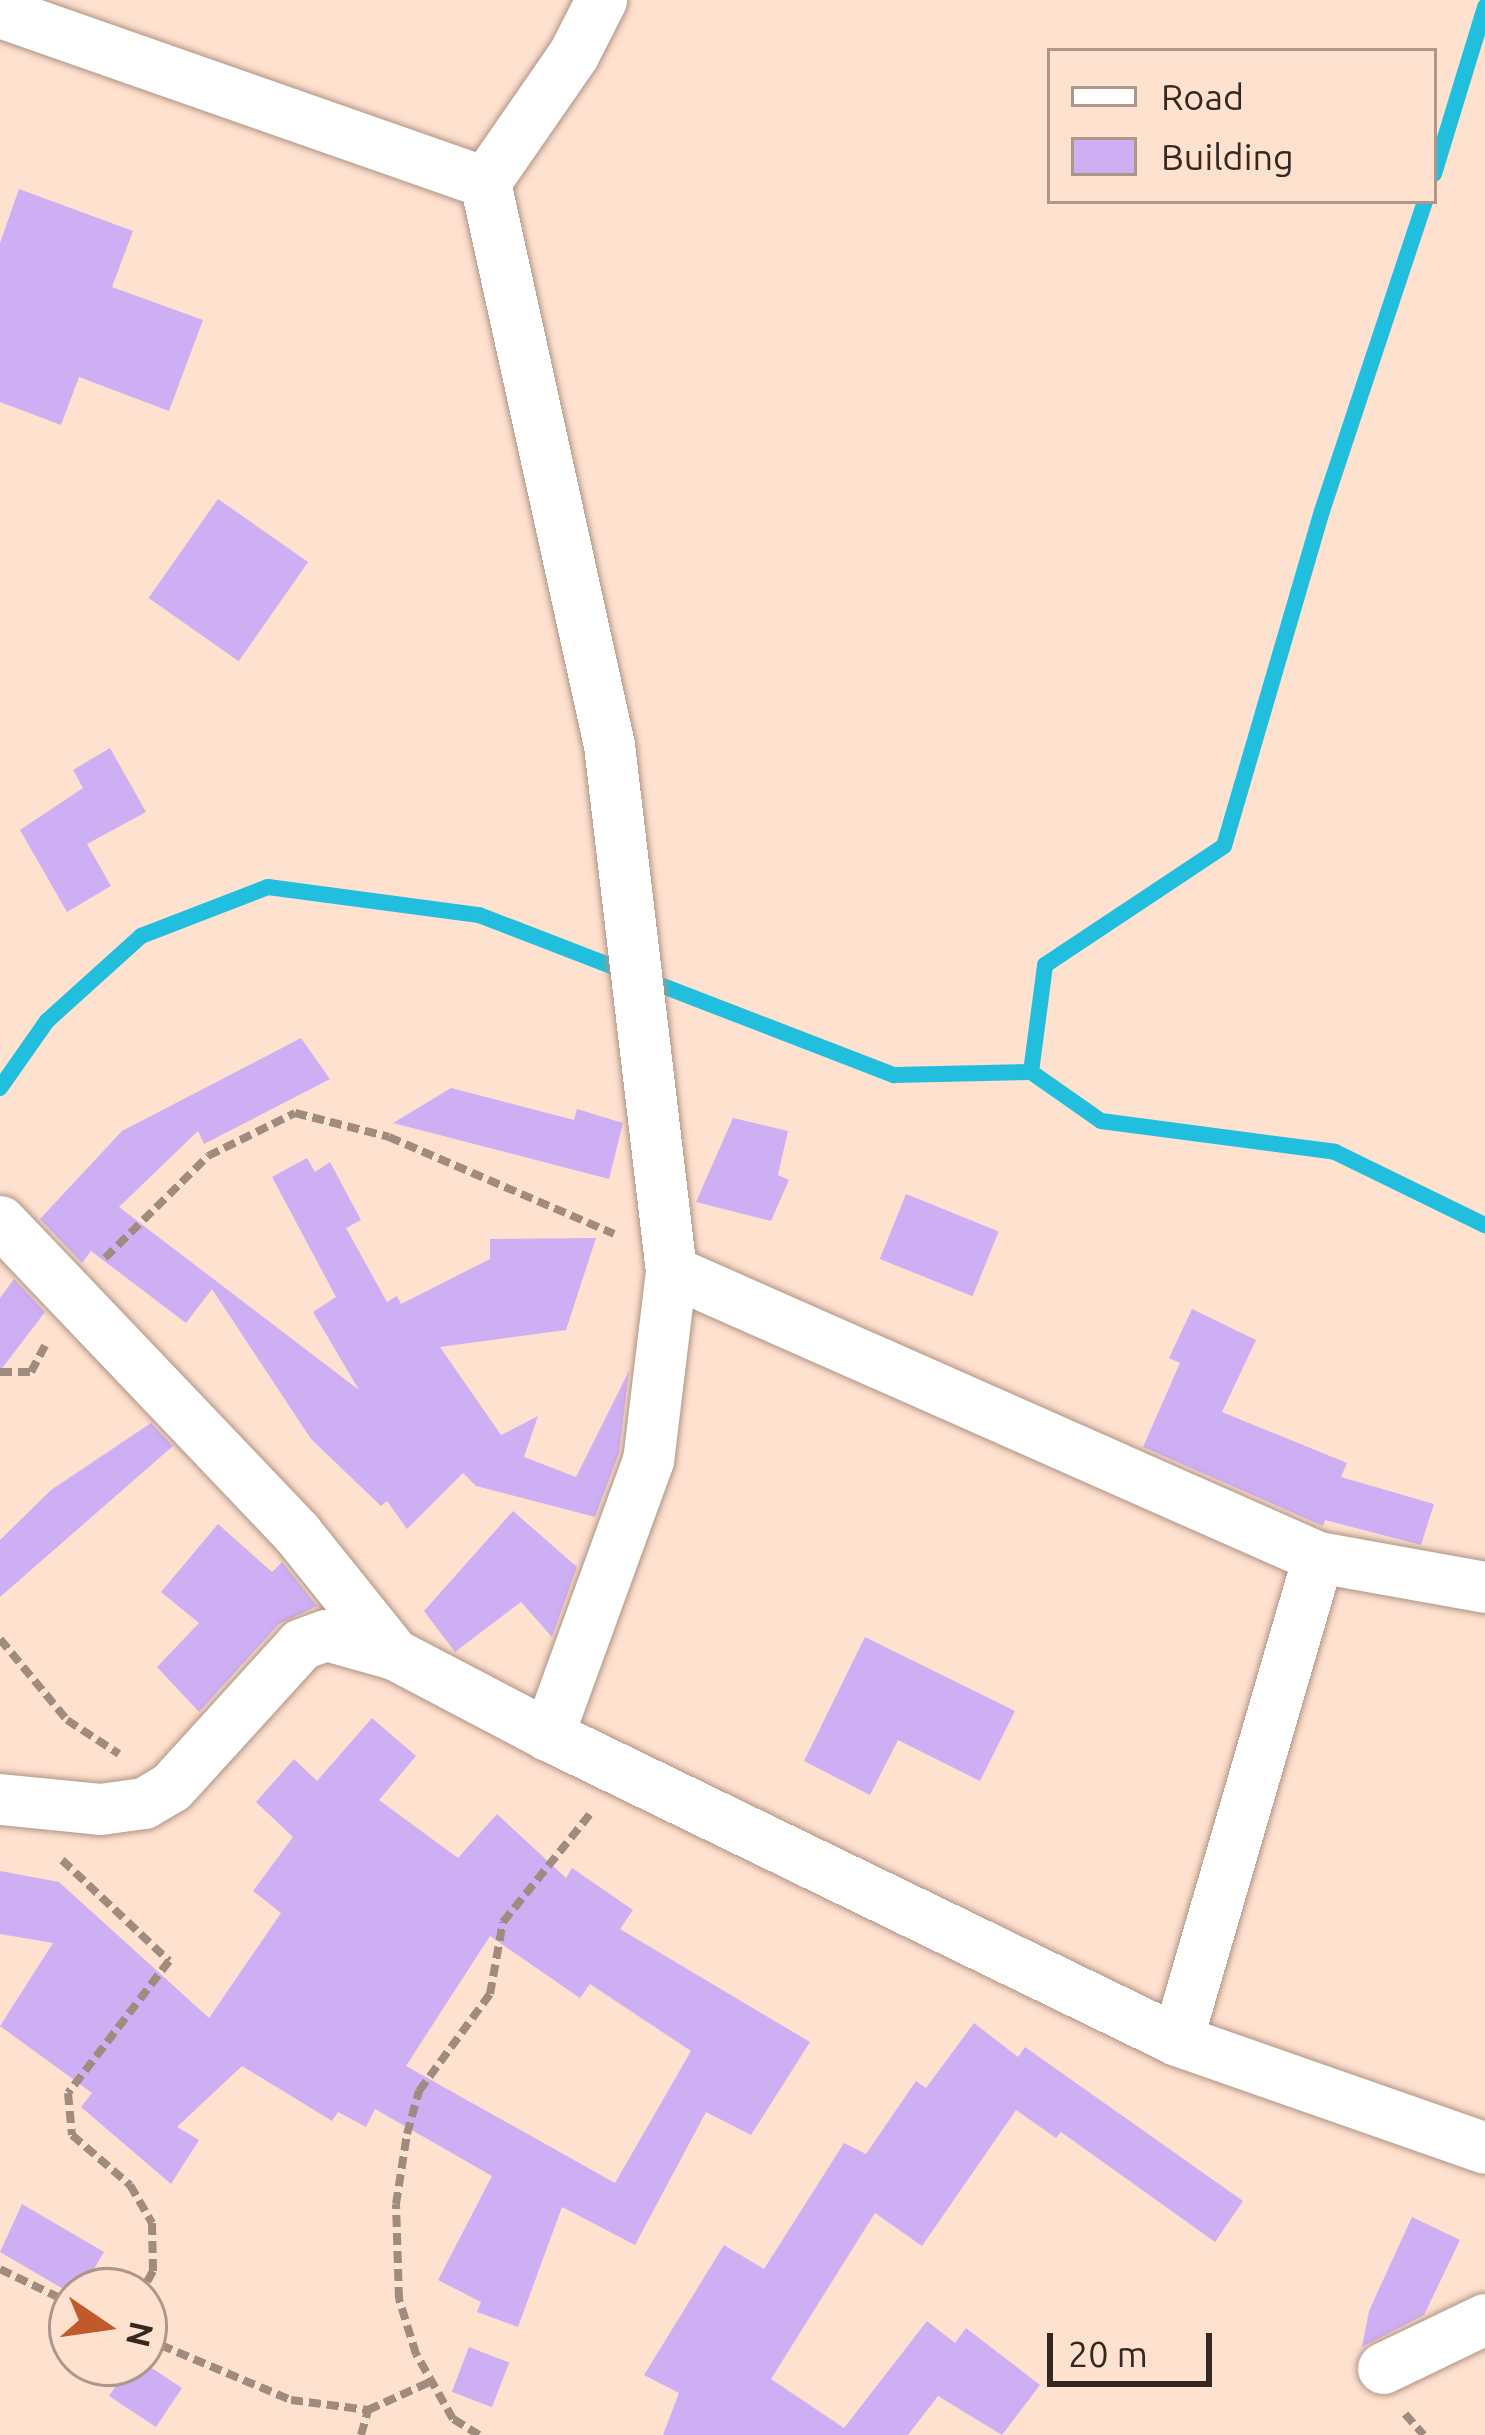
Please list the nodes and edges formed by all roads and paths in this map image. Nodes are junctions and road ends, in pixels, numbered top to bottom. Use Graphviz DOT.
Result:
graph roads {
  1 [pos="602,0"];
  2 [pos="0,12"];
  3 [pos="484,182"];
  4 [pos="0,1221"];
  5 [pos="670,1271"];
  6 [pos="70,1300"];
  7 [pos="1318,1558"];
  8 [pos="1485,1587"];
  9 [pos="0,1639"];
  10 [pos="394,1654"];
  11 [pos="548,1735"];
  12 [pos="619,1772"];
  13 [pos="171,1787"];
  14 [pos="0,1799"];
  15 [pos="51,1849"];
  16 [pos="1177,2040"];
  17 [pos="1485,2148"];
  18 [pos="153,2267"];
  19 [pos="0,2269"];
  20 [pos="48,2292"];
  21 [pos="1485,2319"];
  22 [pos="168,2348"];
  23 [pos="1383,2368"];
  24 [pos="432,2381"];
  25 [pos="368,2410"];
  26 [pos="361,2435"];
  27 [pos="479,2435"];
  1 -- 3 [label="street"];
  2 -- 3 [label="street"];
  3 -- 5 [label="street"];
  4 -- 6 [label="street"];
  5 -- 6 [label="path"];
  5 -- 7 [label="street"];
  5 -- 11 [label="street"];
  6 -- 10 [label="street"];
  7 -- 8 [label="street"];
  7 -- 16 [label="street"];
  9 -- 13 [label="path"];
  10 -- 11 [label="street"];
  10 -- 13 [label="street"];
  11 -- 12 [label="street"];
  12 -- 16 [label="street"];
  12 -- 24 [label="path"];
  13 -- 14 [label="street"];
  15 -- 18 [label="path"];
  16 -- 17 [label="street"];
  19 -- 20 [label="path"];
  21 -- 23 [label="street"];
  22 -- 25 [label="path"];
  24 -- 25 [label="path"];
  24 -- 27 [label="path"];
  25 -- 26 [label="path"];
}
